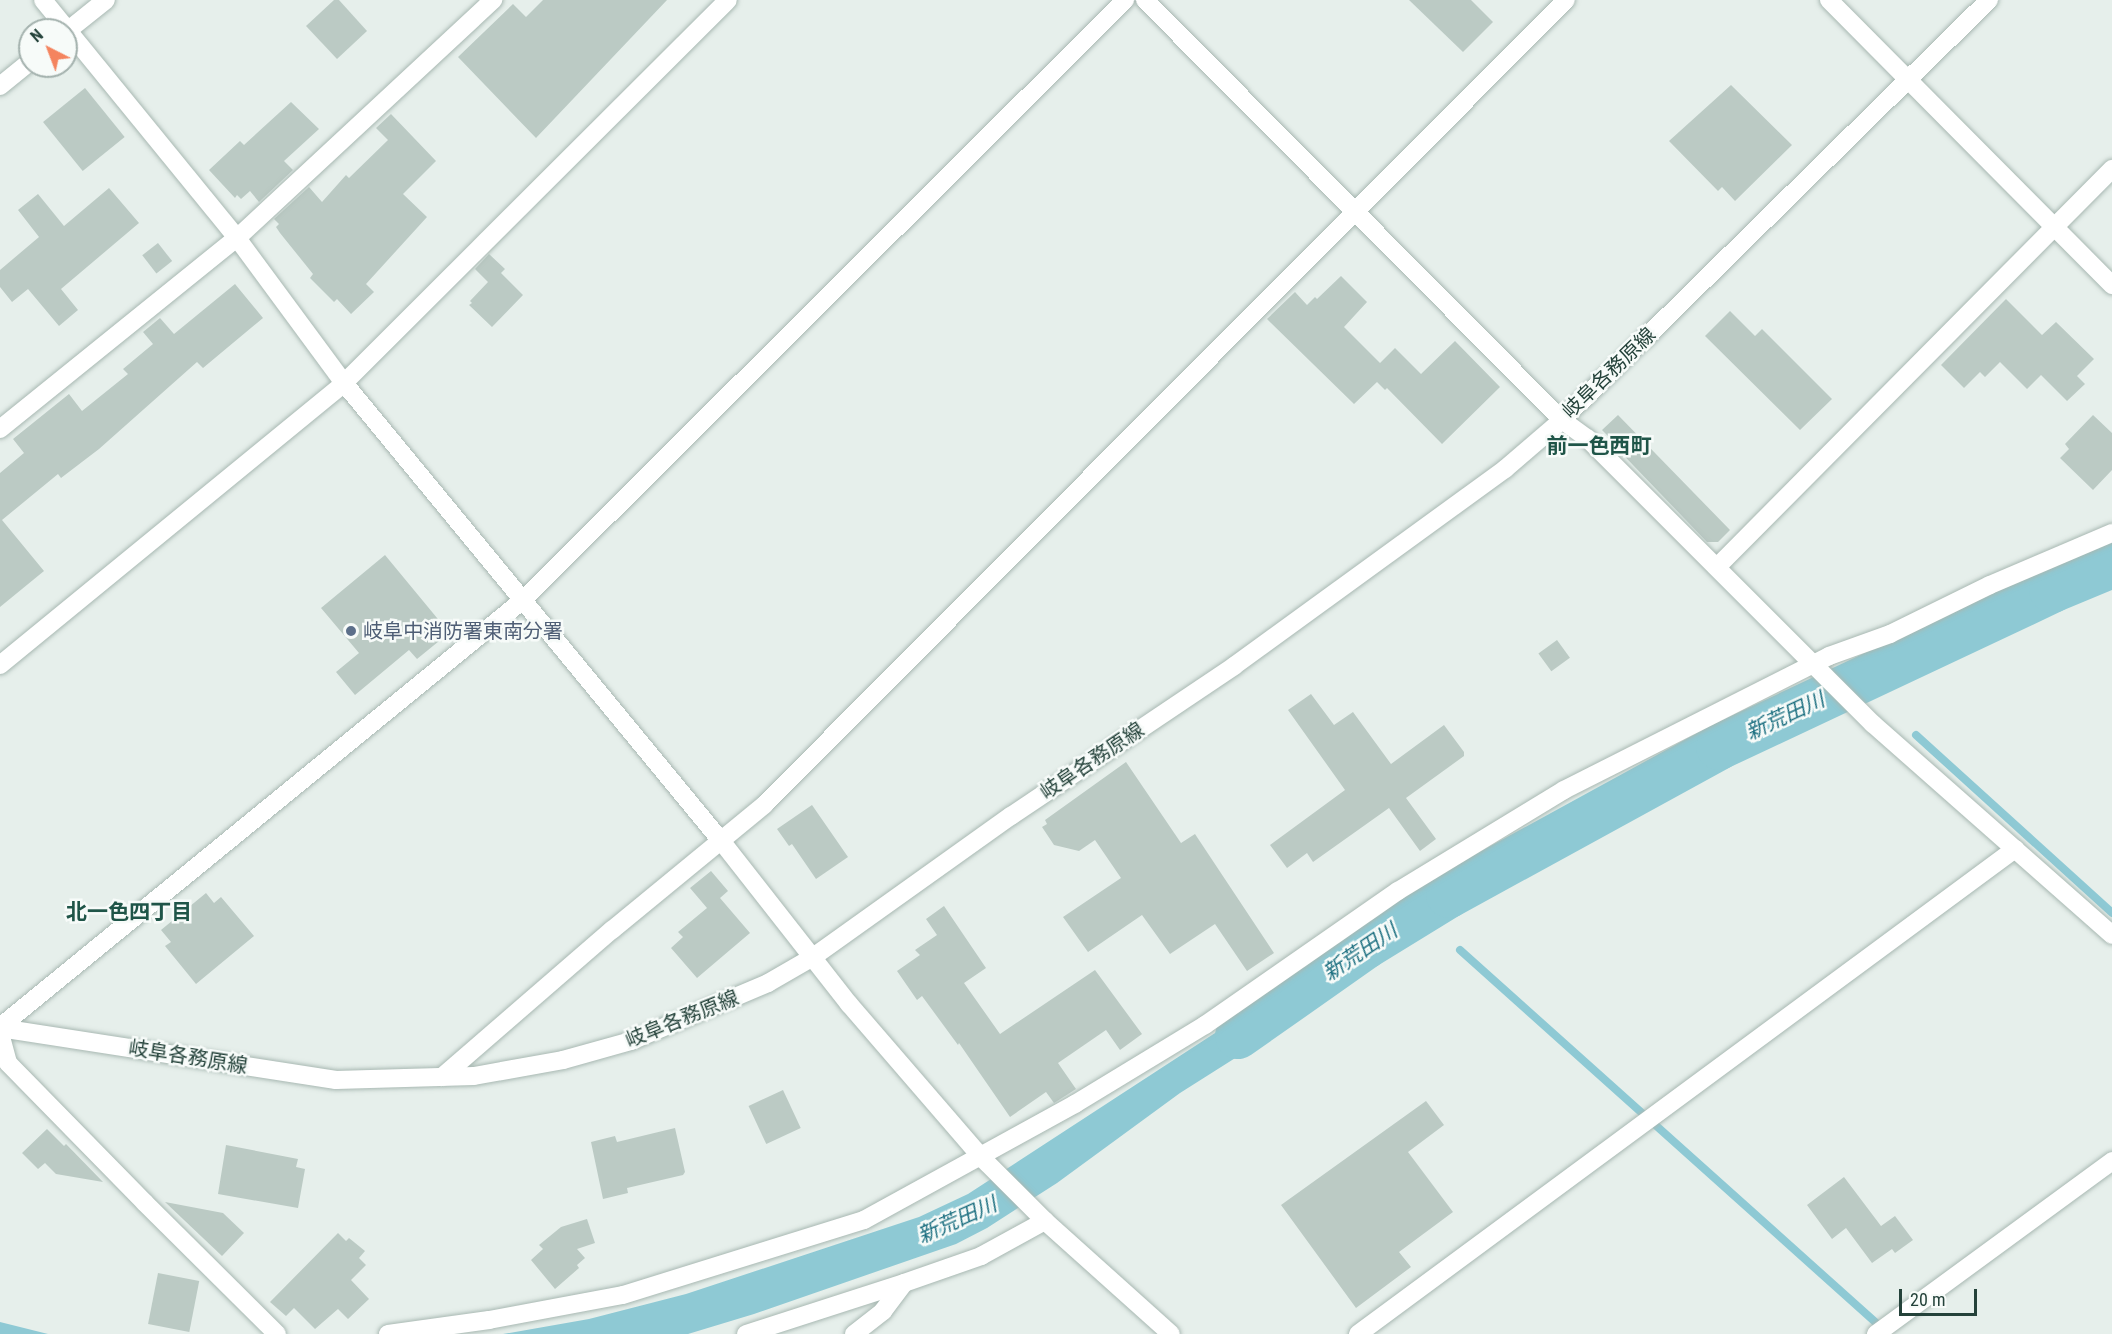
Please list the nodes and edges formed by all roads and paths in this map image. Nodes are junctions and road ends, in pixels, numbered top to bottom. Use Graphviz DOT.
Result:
graph roads {
  1 [pos="43,0"];
  2 [pos="106,0"];
  3 [pos="493,0"];
  4 [pos="728,0"];
  5 [pos="1125,0"];
  6 [pos="1145,0"];
  7 [pos="1566,0"];
  8 [pos="1829,0"];
  9 [pos="1989,0"];
  10 [pos="57,18"];
  11 [pos="78,22"];
  12 [pos="78,44"];
  13 [pos="18,72"];
  14 [pos="1910,80"];
  15 [pos="0,86"];
  16 [pos="2112,169"];
  17 [pos="1356,212"];
  18 [pos="2054,227"];
  19 [pos="237,238"];
  20 [pos="2112,285"];
  21 [pos="344,383"];
  22 [pos="1562,420"];
  23 [pos="0,429"];
  24 [pos="2112,533"];
  25 [pos="1717,567"];
  26 [pos="523,600"];
  27 [pos="0,665"];
  28 [pos="1817,669"];
  29 [pos="722,842"];
  30 [pos="2015,849"];
  31 [pos="2112,935"];
  32 [pos="813,957"];
  33 [pos="0,1029"];
  34 [pos="442,1077"];
  35 [pos="2112,1161"];
  36 [pos="987,1163"];
  37 [pos="1041,1217"];
  38 [pos="904,1283"];
  39 [pos="277,1334"];
  40 [pos="388,1334"];
  41 [pos="746,1334"];
  42 [pos="854,1334"];
  43 [pos="1170,1334"];
  44 [pos="1358,1334"];
  45 [pos="1876,1334"];
  1 -- 10 [label="street"];
  2 -- 11 [label="street"];
  3 -- 19 [label="street"];
  4 -- 21 [label="street"];
  5 -- 26 [label="street"];
  6 -- 17 [label="street"];
  7 -- 17 [label="street"];
  8 -- 14 [label="street"];
  9 -- 14 [label="street, 岐阜各務原線"];
  12 -- 19 [label="street"];
  13 -- 15 [label="street"];
  14 -- 18 [label="street"];
  14 -- 22 [label="street, 岐阜各務原線"];
  16 -- 18 [label="street"];
  17 -- 22 [label="street"];
  17 -- 29 [label="street"];
  18 -- 20 [label="street"];
  18 -- 25 [label="street"];
  19 -- 21 [label="street"];
  19 -- 23 [label="street"];
  21 -- 26 [label="street"];
  21 -- 27 [label="street"];
  22 -- 25 [label="street"];
  22 -- 32 [label="street, 岐阜各務原線"];
  24 -- 28 [label="street"];
  25 -- 28 [label="street"];
  26 -- 29 [label="street"];
  26 -- 33 [label="street"];
  28 -- 30 [label="street"];
  28 -- 36 [label="street"];
  29 -- 32 [label="street"];
  29 -- 34 [label="street"];
  30 -- 31 [label="street"];
  30 -- 44 [label="street"];
  32 -- 34 [label="street, 岐阜各務原線"];
  32 -- 36 [label="street"];
  33 -- 34 [label="street, 岐阜各務原線"];
  33 -- 39 [label="street"];
  35 -- 45 [label="street"];
  36 -- 37 [label="street"];
  36 -- 40 [label="street"];
  37 -- 38 [label="street"];
  37 -- 43 [label="street"];
  38 -- 41 [label="street"];
  38 -- 42 [label="street"];
}
